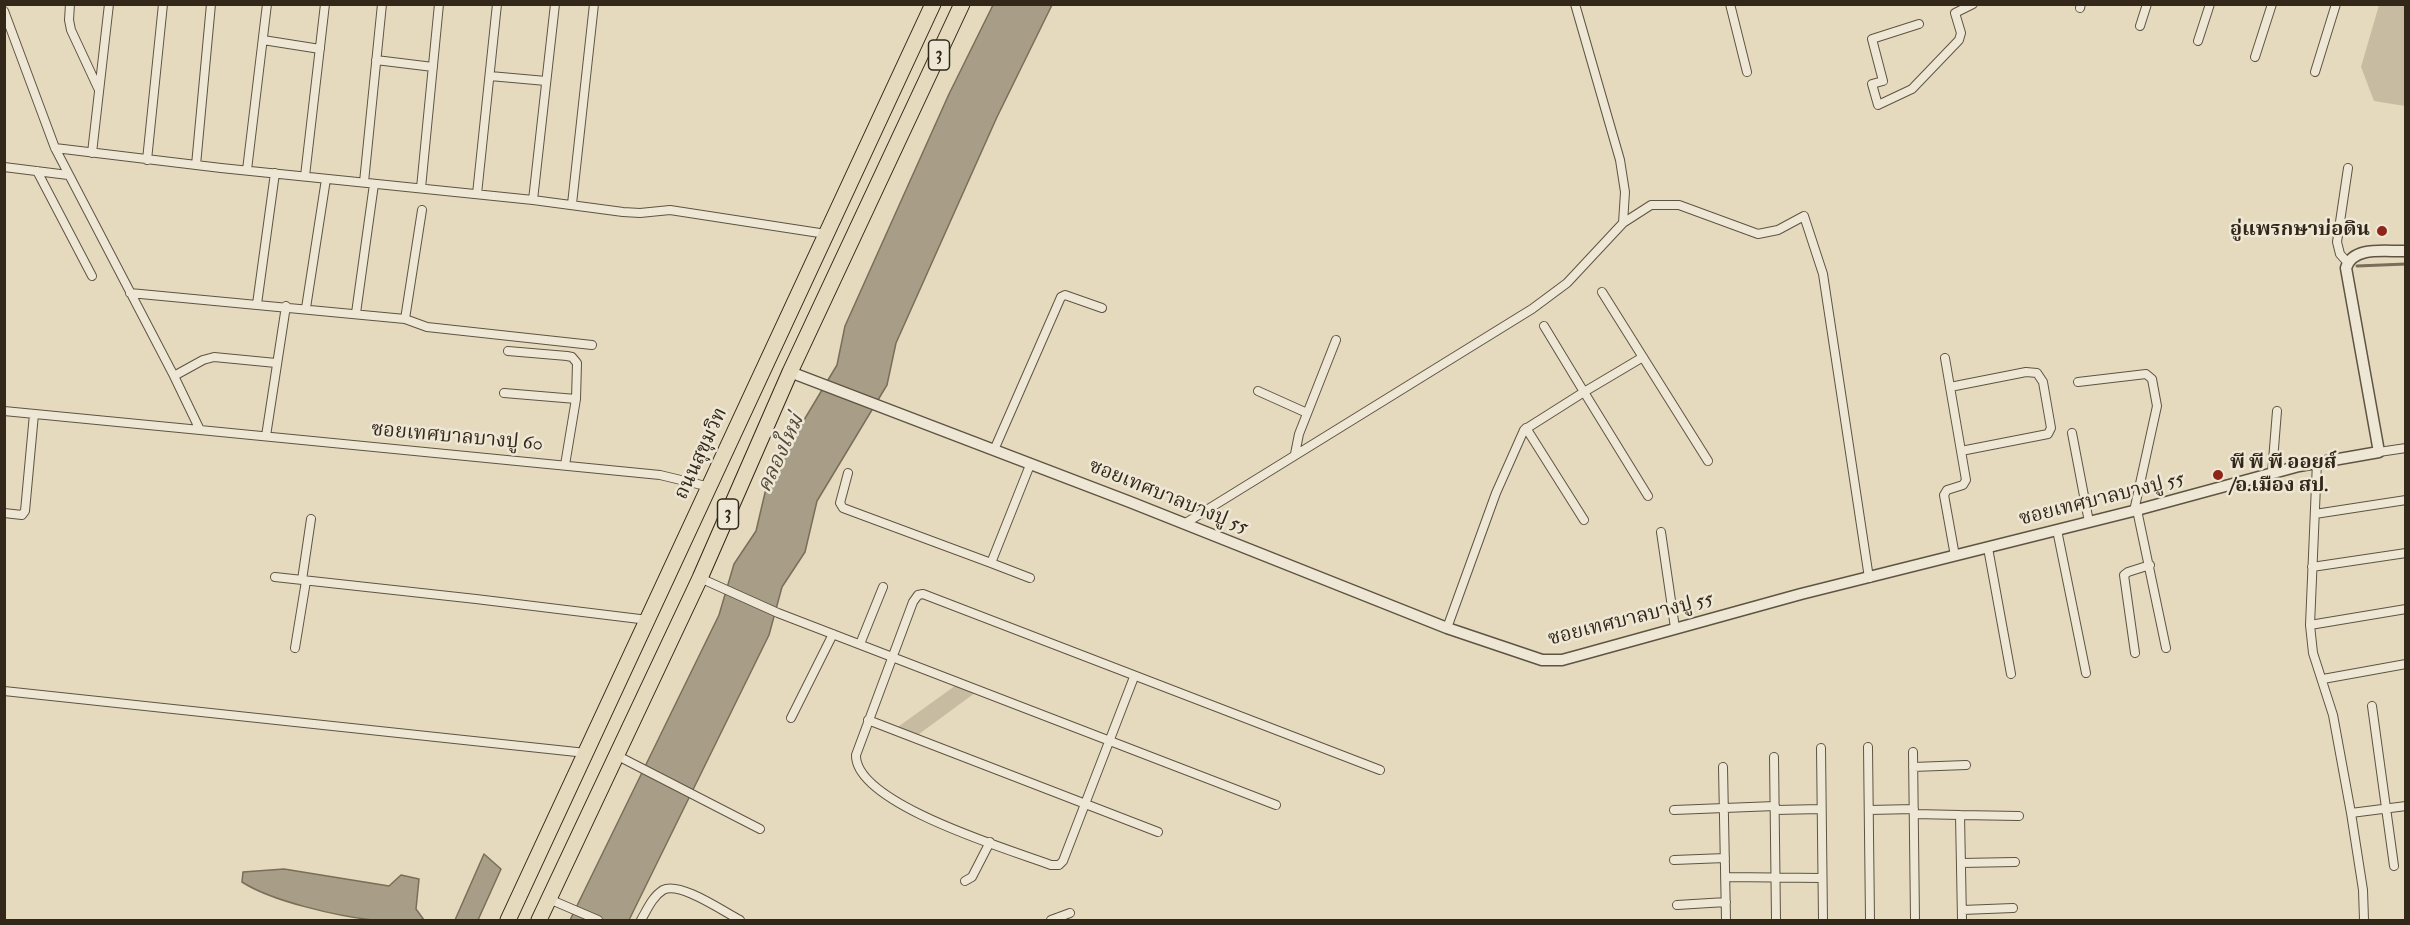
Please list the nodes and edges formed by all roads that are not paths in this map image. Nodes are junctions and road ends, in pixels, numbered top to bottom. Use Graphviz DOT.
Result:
graph roads {
  1 [pos="70,4"];
  2 [pos="109,4"];
  3 [pos="163,4"];
  4 [pos="211,4"];
  5 [pos="267,4"];
  6 [pos="325,4"];
  7 [pos="382,4"];
  8 [pos="439,4"];
  9 [pos="497,4"];
  10 [pos="555,4"];
  11 [pos="594,4"];
  12 [pos="933,4"];
  13 [pos="962,4"];
  14 [pos="1575,4"];
  15 [pos="1730,4"];
  16 [pos="1973,4"];
  17 [pos="2147,4"];
  18 [pos="2210,4"];
  19 [pos="2272,4"];
  20 [pos="2336,4"];
  21 [pos="5,8"];
  22 [pos="1919,24"];
  23 [pos="2140,26"];
  24 [pos="263,40"];
  25 [pos="2198,41"];
  26 [pos="320,49"];
  27 [pos="2255,57"];
  28 [pos="376,60"];
  29 [pos="433,67"];
  30 [pos="1747,72"];
  31 [pos="2315,72"];
  32 [pos="490,76"];
  33 [pos="546,81"];
  34 [pos="98,89"];
  35 [pos="892,95"];
  36 [pos="915,106"];
  37 [pos="55,148"];
  38 [pos="92,153"];
  39 [pos="147,160"];
  40 [pos="196,165"];
  41 [pos="4,167"];
  42 [pos="2348,168"];
  43 [pos="247,170"];
  44 [pos="38,171"];
  45 [pos="275,173"];
  46 [pos="68,175"];
  47 [pos="304,176"];
  48 [pos="326,178"];
  49 [pos="364,182"];
  50 [pos="374,183"];
  51 [pos="421,188"];
  52 [pos="477,194"];
  53 [pos="533,200"];
  54 [pos="572,204"];
  55 [pos="422,210"];
  56 [pos="1623,223"];
  57 [pos="826,234"];
  58 [pos="2406,251"];
  59 [pos="2348,262"];
  60 [pos="92,276"];
  61 [pos="1602,292"];
  62 [pos="130,293"];
  63 [pos="257,304"];
  64 [pos="286,306"];
  65 [pos="306,308"];
  66 [pos="1102,308"];
  67 [pos="356,314"];
  68 [pos="405,319"];
  69 [pos="1544,326"];
  70 [pos="1336,340"];
  71 [pos="592,345"];
  72 [pos="508,351"];
  73 [pos="1642,357"];
  74 [pos="1945,358"];
  75 [pos="276,363"];
  76 [pos="790,372"];
  77 [pos="174,376"];
  78 [pos="2078,382"];
  79 [pos="1950,387"];
  80 [pos="1258,391"];
  81 [pos="1584,392"];
  82 [pos="504,393"];
  83 [pos="576,399"];
  84 [pos="4,411"];
  85 [pos="2277,411"];
  86 [pos="1307,413"];
  87 [pos="33,414"];
  88 [pos="1526,428"];
  89 [pos="200,430"];
  90 [pos="2073,433"];
  91 [pos="266,436"];
  92 [pos="2406,448"];
  93 [pos="994,450"];
  94 [pos="1961,451"];
  95 [pos="2379,452"];
  96 [pos="1295,454"];
  97 [pos="1708,461"];
  98 [pos="2317,462"];
  99 [pos="565,465"];
  100 [pos="1030,465"];
  101 [pos="848,473"];
  102 [pos="2272,473"];
  103 [pos="710,487"];
  104 [pos="1647,496"];
  105 [pos="2406,500"];
  106 [pos="2136,510"];
  107 [pos="4,513"];
  108 [pos="2315,514"];
  109 [pos="311,519"];
  110 [pos="1584,520"];
  111 [pos="2089,522"];
  112 [pos="1184,524"];
  113 [pos="2057,530"];
  114 [pos="1661,532"];
  115 [pos="1988,548"];
  116 [pos="2406,553"];
  117 [pos="1955,556"];
  118 [pos="991,563"];
  119 [pos="2150,565"];
  120 [pos="2312,567"];
  121 [pos="275,577"];
  122 [pos="700,578"];
  123 [pos="1030,578"];
  124 [pos="1869,578"];
  125 [pos="304,580"];
  126 [pos="883,587"];
  127 [pos="2406,609"];
  128 [pos="648,620"];
  129 [pos="2310,625"];
  130 [pos="1447,628"];
  131 [pos="1675,628"];
  132 [pos="833,634"];
  133 [pos="860,645"];
  134 [pos="295,648"];
  135 [pos="2166,648"];
  136 [pos="2135,653"];
  137 [pos="892,657"];
  138 [pos="2406,664"];
  139 [pos="2085,673"];
  140 [pos="2011,674"];
  141 [pos="1134,677"];
  142 [pos="2323,679"];
  143 [pos="4,691"];
  144 [pos="2372,706"];
  145 [pos="791,718"];
  146 [pos="868,720"];
  147 [pos="1108,741"];
  148 [pos="1868,747"];
  149 [pos="1821,748"];
  150 [pos="1913,752"];
  151 [pos="587,753"];
  152 [pos="616,755"];
  153 [pos="1774,757"];
  154 [pos="1966,765"];
  155 [pos="1723,767"];
  156 [pos="1913,767"];
  157 [pos="1380,771"];
  158 [pos="1084,804"];
  159 [pos="1276,805"];
  160 [pos="2406,806"];
  161 [pos="1775,808"];
  162 [pos="2386,808"];
  163 [pos="1725,809"];
  164 [pos="1821,809"];
  165 [pos="1674,810"];
  166 [pos="1869,810"];
  167 [pos="1914,812"];
  168 [pos="2351,813"];
  169 [pos="1960,814"];
  170 [pos="2019,816"];
  171 [pos="760,829"];
  172 [pos="1158,832"];
  173 [pos="990,842"];
  174 [pos="1725,858"];
  175 [pos="1674,860"];
  176 [pos="2015,862"];
  177 [pos="1961,863"];
  178 [pos="2394,866"];
  179 [pos="1725,877"];
  180 [pos="1775,878"];
  181 [pos="1822,878"];
  182 [pos="965,880"];
  183 [pos="549,899"];
  184 [pos="1726,902"];
  185 [pos="1677,905"];
  186 [pos="2013,908"];
  187 [pos="1962,910"];
  188 [pos="1070,913"];
  189 [pos="508,921"];
  190 [pos="539,921"];
  191 [pos="598,921"];
  192 [pos="641,921"];
  193 [pos="740,921"];
  194 [pos="1051,921"];
  195 [pos="1726,921"];
  196 [pos="1776,921"];
  197 [pos="1823,921"];
  198 [pos="1870,921"];
  199 [pos="1915,921"];
  200 [pos="1962,921"];
  201 [pos="2364,921"];
  1 -- 34 [label="street"];
  2 -- 34 [label="street"];
  3 -- 39 [label="street"];
  4 -- 40 [label="street"];
  5 -- 24 [label="street"];
  6 -- 26 [label="street"];
  7 -- 28 [label="street"];
  8 -- 29 [label="street"];
  9 -- 32 [label="street"];
  10 -- 33 [label="street"];
  11 -- 54 [label="street"];
  12 -- 35 [label="highway, ถนนสุขุมวิท / 3"];
  13 -- 36 [label="highway, 3"];
  14 -- 56 [label="street"];
  15 -- 30 [label="street"];
  16 -- 22 [label="street"];
  17 -- 23 [label="street"];
  18 -- 25 [label="street"];
  19 -- 27 [label="street"];
  20 -- 31 [label="street"];
  21 -- 37 [label="street"];
  24 -- 26 [label="street"];
  24 -- 43 [label="street"];
  26 -- 47 [label="street"];
  28 -- 29 [label="street"];
  28 -- 49 [label="street"];
  29 -- 51 [label="street"];
  32 -- 33 [label="street"];
  32 -- 52 [label="street"];
  33 -- 53 [label="street"];
  34 -- 38 [label="street"];
  35 -- 36 [label="highway"];
  35 -- 57 [label="highway, ถนนสุขุมวิท / 3"];
  36 -- 76 [label="highway, 3"];
  37 -- 38 [label="street"];
  37 -- 46 [label="street"];
  38 -- 39 [label="street"];
  39 -- 40 [label="street"];
  40 -- 43 [label="street"];
  41 -- 44 [label="street"];
  42 -- 59 [label="street"];
  43 -- 45 [label="street"];
  44 -- 46 [label="street"];
  44 -- 60 [label="street"];
  45 -- 47 [label="street"];
  45 -- 63 [label="street"];
  46 -- 62 [label="street"];
  47 -- 48 [label="street"];
  48 -- 49 [label="street"];
  48 -- 65 [label="street"];
  49 -- 50 [label="street"];
  50 -- 51 [label="street"];
  50 -- 67 [label="street"];
  51 -- 52 [label="street"];
  52 -- 53 [label="street"];
  53 -- 54 [label="street"];
  54 -- 57 [label="street"];
  55 -- 68 [label="street"];
  56 -- 96 [label="street"];
  56 -- 124 [label="street"];
  57 -- 103 [label="highway, ถนนสุขุมวิท / 3"];
  58 -- 59 [label="street"];
  59 -- 95 [label="street"];
  61 -- 73 [label="street"];
  62 -- 63 [label="street"];
  62 -- 77 [label="street"];
  63 -- 64 [label="street"];
  64 -- 65 [label="street"];
  64 -- 75 [label="street"];
  65 -- 67 [label="street"];
  66 -- 93 [label="street"];
  67 -- 68 [label="street"];
  68 -- 71 [label="street"];
  69 -- 81 [label="street"];
  70 -- 86 [label="street"];
  72 -- 83 [label="street"];
  73 -- 81 [label="street"];
  73 -- 97 [label="street"];
  74 -- 79 [label="street"];
  75 -- 77 [label="street"];
  75 -- 91 [label="street"];
  76 -- 93 [label="street, ซอยเทศบาลบางปู 55"];
  76 -- 122 [label="highway, 3"];
  77 -- 89 [label="street"];
  78 -- 106 [label="street"];
  79 -- 94 [label="street"];
  79 -- 94 [label="street"];
  80 -- 86 [label="street"];
  81 -- 88 [label="street"];
  81 -- 104 [label="street"];
  82 -- 83 [label="street"];
  83 -- 99 [label="street"];
  84 -- 87 [label="street, ซอยเทศบาลบางปู 60"];
  85 -- 102 [label="street"];
  86 -- 96 [label="street"];
  87 -- 89 [label="street, ซอยเทศบาลบางปู 60"];
  87 -- 107 [label="street"];
  88 -- 110 [label="street"];
  88 -- 130 [label="street"];
  89 -- 91 [label="street, ซอยเทศบาลบางปู 60"];
  90 -- 111 [label="street"];
  91 -- 99 [label="street, ซอยเทศบาลบางปู 60"];
  92 -- 95 [label="street, ซอยเทศบาลบางปู 55"];
  93 -- 100 [label="street, ซอยเทศบาลบางปู 55"];
  94 -- 117 [label="street"];
  95 -- 98 [label="street, ซอยเทศบาลบางปู 55"];
  96 -- 112 [label="street"];
  98 -- 102 [label="street, ซอยเทศบาลบางปู 55"];
  98 -- 108 [label="street"];
  99 -- 103 [label="street, ซอยเทศบาลบางปู 60"];
  100 -- 112 [label="street, ซอยเทศบาลบางปู 55"];
  100 -- 118 [label="street"];
  101 -- 118 [label="street"];
  102 -- 106 [label="street, ซอยเทศบาลบางปู 55"];
  103 -- 128 [label="highway, ถนนสุขุมวิท / 3"];
  105 -- 108 [label="street"];
  106 -- 111 [label="street, ซอยเทศบาลบางปู 55"];
  106 -- 119 [label="street"];
  108 -- 120 [label="street"];
  109 -- 125 [label="street"];
  111 -- 113 [label="street, ซอยเทศบาลบางปู 55"];
  112 -- 130 [label="street, ซอยเทศบาลบางปู 55"];
  113 -- 115 [label="street, ซอยเทศบาลบางปู 55"];
  113 -- 139 [label="street"];
  114 -- 131 [label="street"];
  115 -- 117 [label="street, ซอยเทศบาลบางปู 55"];
  115 -- 140 [label="street"];
  116 -- 120 [label="street"];
  117 -- 124 [label="street, ซอยเทศบาลบางปู 55"];
  118 -- 123 [label="street"];
  119 -- 135 [label="street"];
  119 -- 136 [label="street"];
  120 -- 129 [label="street"];
  121 -- 125 [label="street"];
  122 -- 132 [label="street"];
  122 -- 152 [label="highway, 3"];
  124 -- 131 [label="street, ซอยเทศบาลบางปู 55"];
  125 -- 128 [label="street"];
  125 -- 134 [label="street"];
  126 -- 133 [label="street"];
  127 -- 129 [label="street"];
  128 -- 151 [label="highway, ถนนสุขุมวิท / 3"];
  129 -- 142 [label="street"];
  130 -- 131 [label="street, ซอยเทศบาลบางปู 55"];
  132 -- 133 [label="street"];
  132 -- 145 [label="street"];
  133 -- 137 [label="street"];
  137 -- 141 [label="street"];
  137 -- 146 [label="street"];
  137 -- 147 [label="street"];
  138 -- 142 [label="street"];
  141 -- 147 [label="street"];
  141 -- 157 [label="street"];
  142 -- 168 [label="street"];
  143 -- 151 [label="street"];
  144 -- 162 [label="street"];
  146 -- 158 [label="street"];
  146 -- 173 [label="street"];
  147 -- 158 [label="street"];
  147 -- 159 [label="street"];
  148 -- 166 [label="street"];
  149 -- 164 [label="street"];
  150 -- 156 [label="street"];
  151 -- 189 [label="highway, ถนนสุขุมวิท / 3"];
  152 -- 171 [label="street"];
  152 -- 183 [label="highway, 3"];
  153 -- 161 [label="street"];
  154 -- 156 [label="street"];
  155 -- 163 [label="street"];
  156 -- 167 [label="street"];
  158 -- 172 [label="street"];
  158 -- 173 [label="street"];
  160 -- 162 [label="street"];
  161 -- 163 [label="street"];
  161 -- 164 [label="street"];
  161 -- 180 [label="street"];
  162 -- 168 [label="street"];
  162 -- 178 [label="street"];
  163 -- 165 [label="street"];
  163 -- 174 [label="street"];
  164 -- 181 [label="street"];
  166 -- 167 [label="street"];
  166 -- 198 [label="street"];
  167 -- 169 [label="street"];
  167 -- 199 [label="street"];
  168 -- 201 [label="street"];
  169 -- 170 [label="street"];
  169 -- 177 [label="street"];
  173 -- 182 [label="street"];
  174 -- 175 [label="street"];
  174 -- 179 [label="street"];
  176 -- 177 [label="street"];
  177 -- 187 [label="street"];
  179 -- 180 [label="street"];
  179 -- 184 [label="street"];
  180 -- 181 [label="street"];
  180 -- 196 [label="street"];
  181 -- 197 [label="street"];
  183 -- 190 [label="highway, 3"];
  183 -- 191 [label="street"];
  184 -- 185 [label="street"];
  184 -- 195 [label="street"];
  186 -- 187 [label="street"];
  187 -- 200 [label="street"];
  188 -- 194 [label="street"];
  192 -- 193 [label="street"];
}
